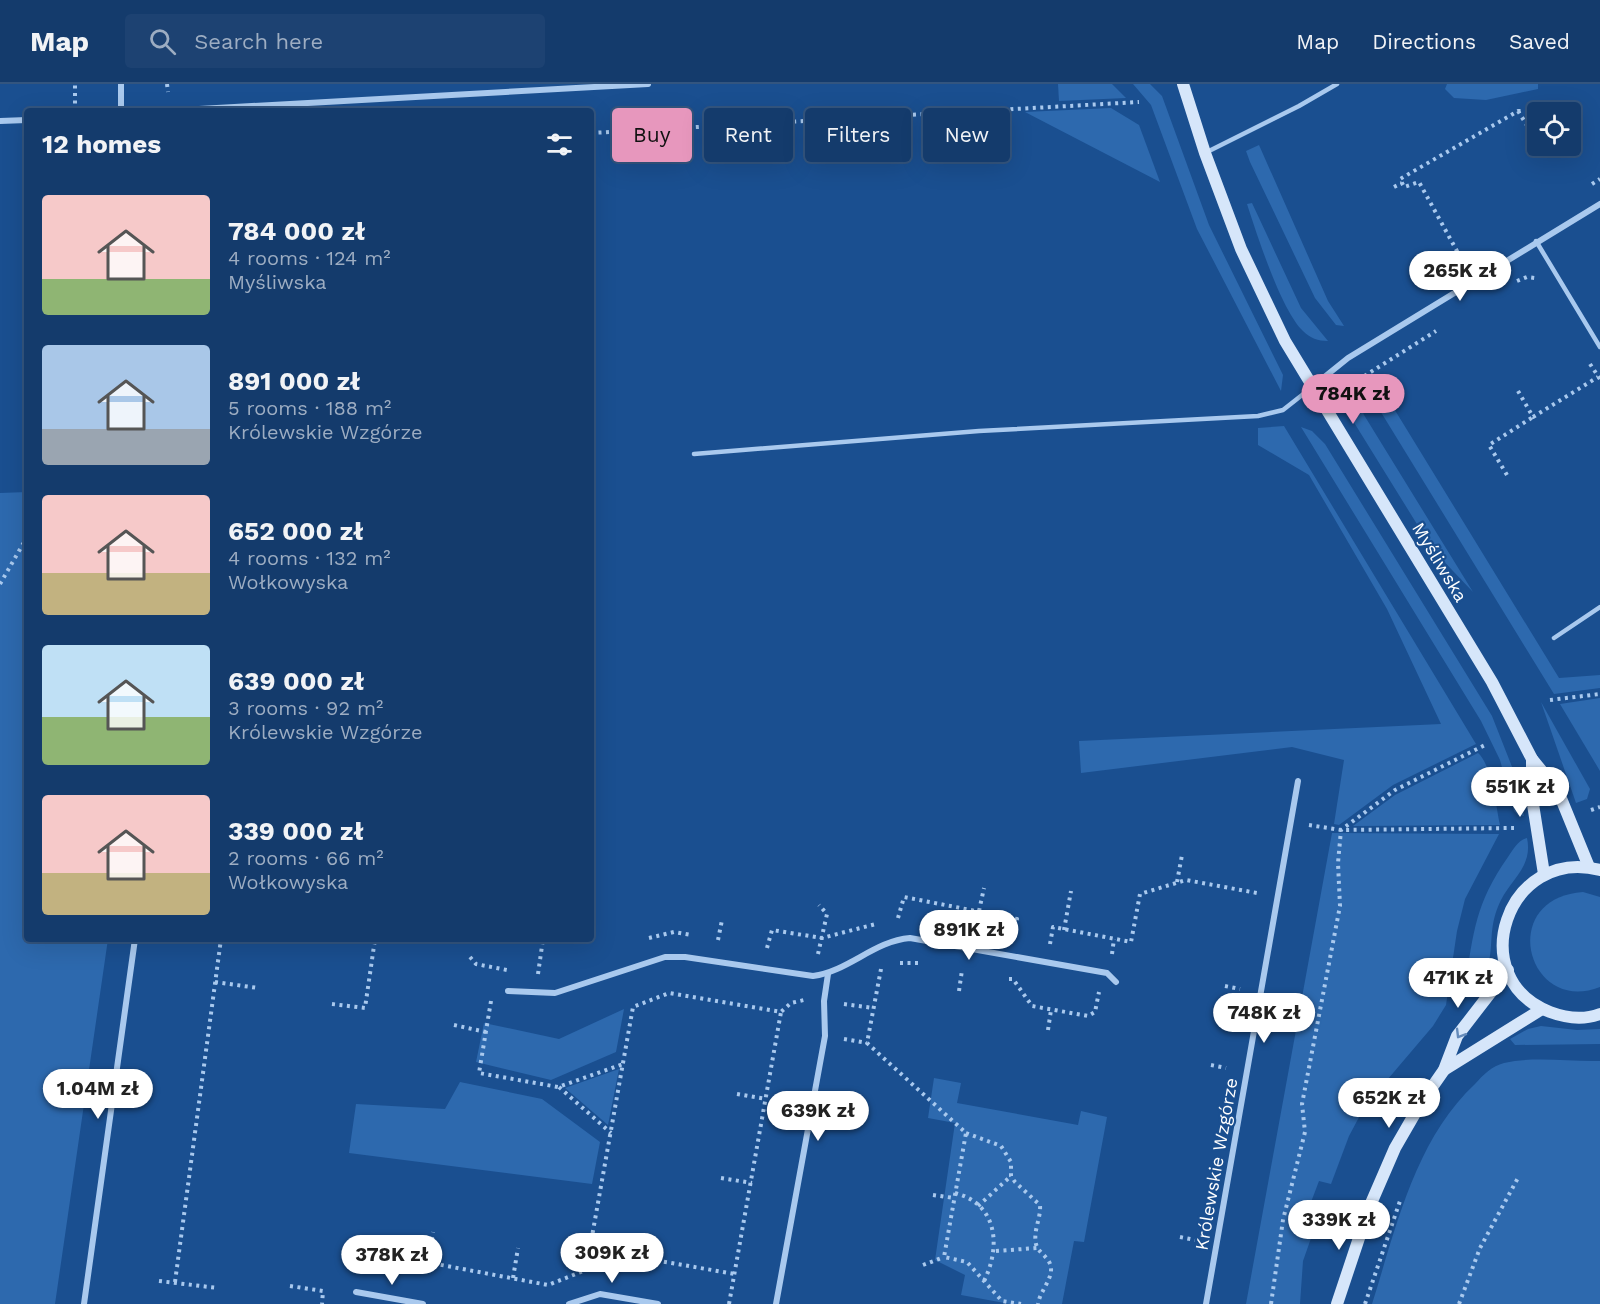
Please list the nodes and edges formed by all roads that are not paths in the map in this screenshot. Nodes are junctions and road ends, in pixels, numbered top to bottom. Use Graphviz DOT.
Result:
graph roads {
  1 [pos="121,84"];
  2 [pos="648,84"];
  3 [pos="1183,84"];
  4 [pos="1337,84"];
  5 [pos="121,108"];
  6 [pos="218,108"];
  7 [pos="24,120"];
  8 [pos="0,121"];
  9 [pos="1205,153"];
  10 [pos="1600,204"];
  11 [pos="1536,241"];
  12 [pos="1600,347"];
  13 [pos="1312,387"];
  14 [pos="694,454"];
  15 [pos="1600,607"];
  16 [pos="1554,638"];
  17 [pos="1532,759"];
  18 [pos="1298,781"];
  19 [pos="1594,868"];
  20 [pos="1544,874"];
  21 [pos="135,942"];
  22 [pos="1508,970"];
  23 [pos="828,974"];
  24 [pos="1116,982"];
  25 [pos="508,991"];
  26 [pos="1542,1009"];
  27 [pos="1600,1014"];
  28 [pos="1444,1070"];
  29 [pos="356,1292"];
  30 [pos="84,1304"];
  31 [pos="423,1304"];
  32 [pos="569,1304"];
  33 [pos="658,1304"];
  34 [pos="776,1304"];
  35 [pos="1206,1304"];
  36 [pos="1337,1304"];
  1 -- 5 [label="street"];
  2 -- 6 [label="street"];
  3 -- 9 [label="street, Myśliwska"];
  4 -- 9 [label="lane"];
  7 -- 8 [label="street"];
  9 -- 13 [label="street, Myśliwska"];
  10 -- 11 [label="street"];
  11 -- 12 [label="lane"];
  11 -- 13 [label="street"];
  13 -- 14 [label="lane"];
  13 -- 17 [label="street, Myśliwska"];
  15 -- 16 [label="lane"];
  17 -- 19 [label="street, Myśliwska"];
  17 -- 20 [label="street, Myśliwska"];
  18 -- 35 [label="street, Królewskie Wzgórze"];
  19 -- 20 [label="street"];
  20 -- 22 [label="street"];
  21 -- 30 [label="street"];
  22 -- 26 [label="street"];
  22 -- 28 [label="street, one-way"];
  23 -- 24 [label="street"];
  23 -- 25 [label="street"];
  23 -- 34 [label="street"];
  26 -- 27 [label="street"];
  26 -- 28 [label="street"];
  28 -- 36 [label="street"];
  29 -- 31 [label="street"];
  32 -- 33 [label="street"];
}
